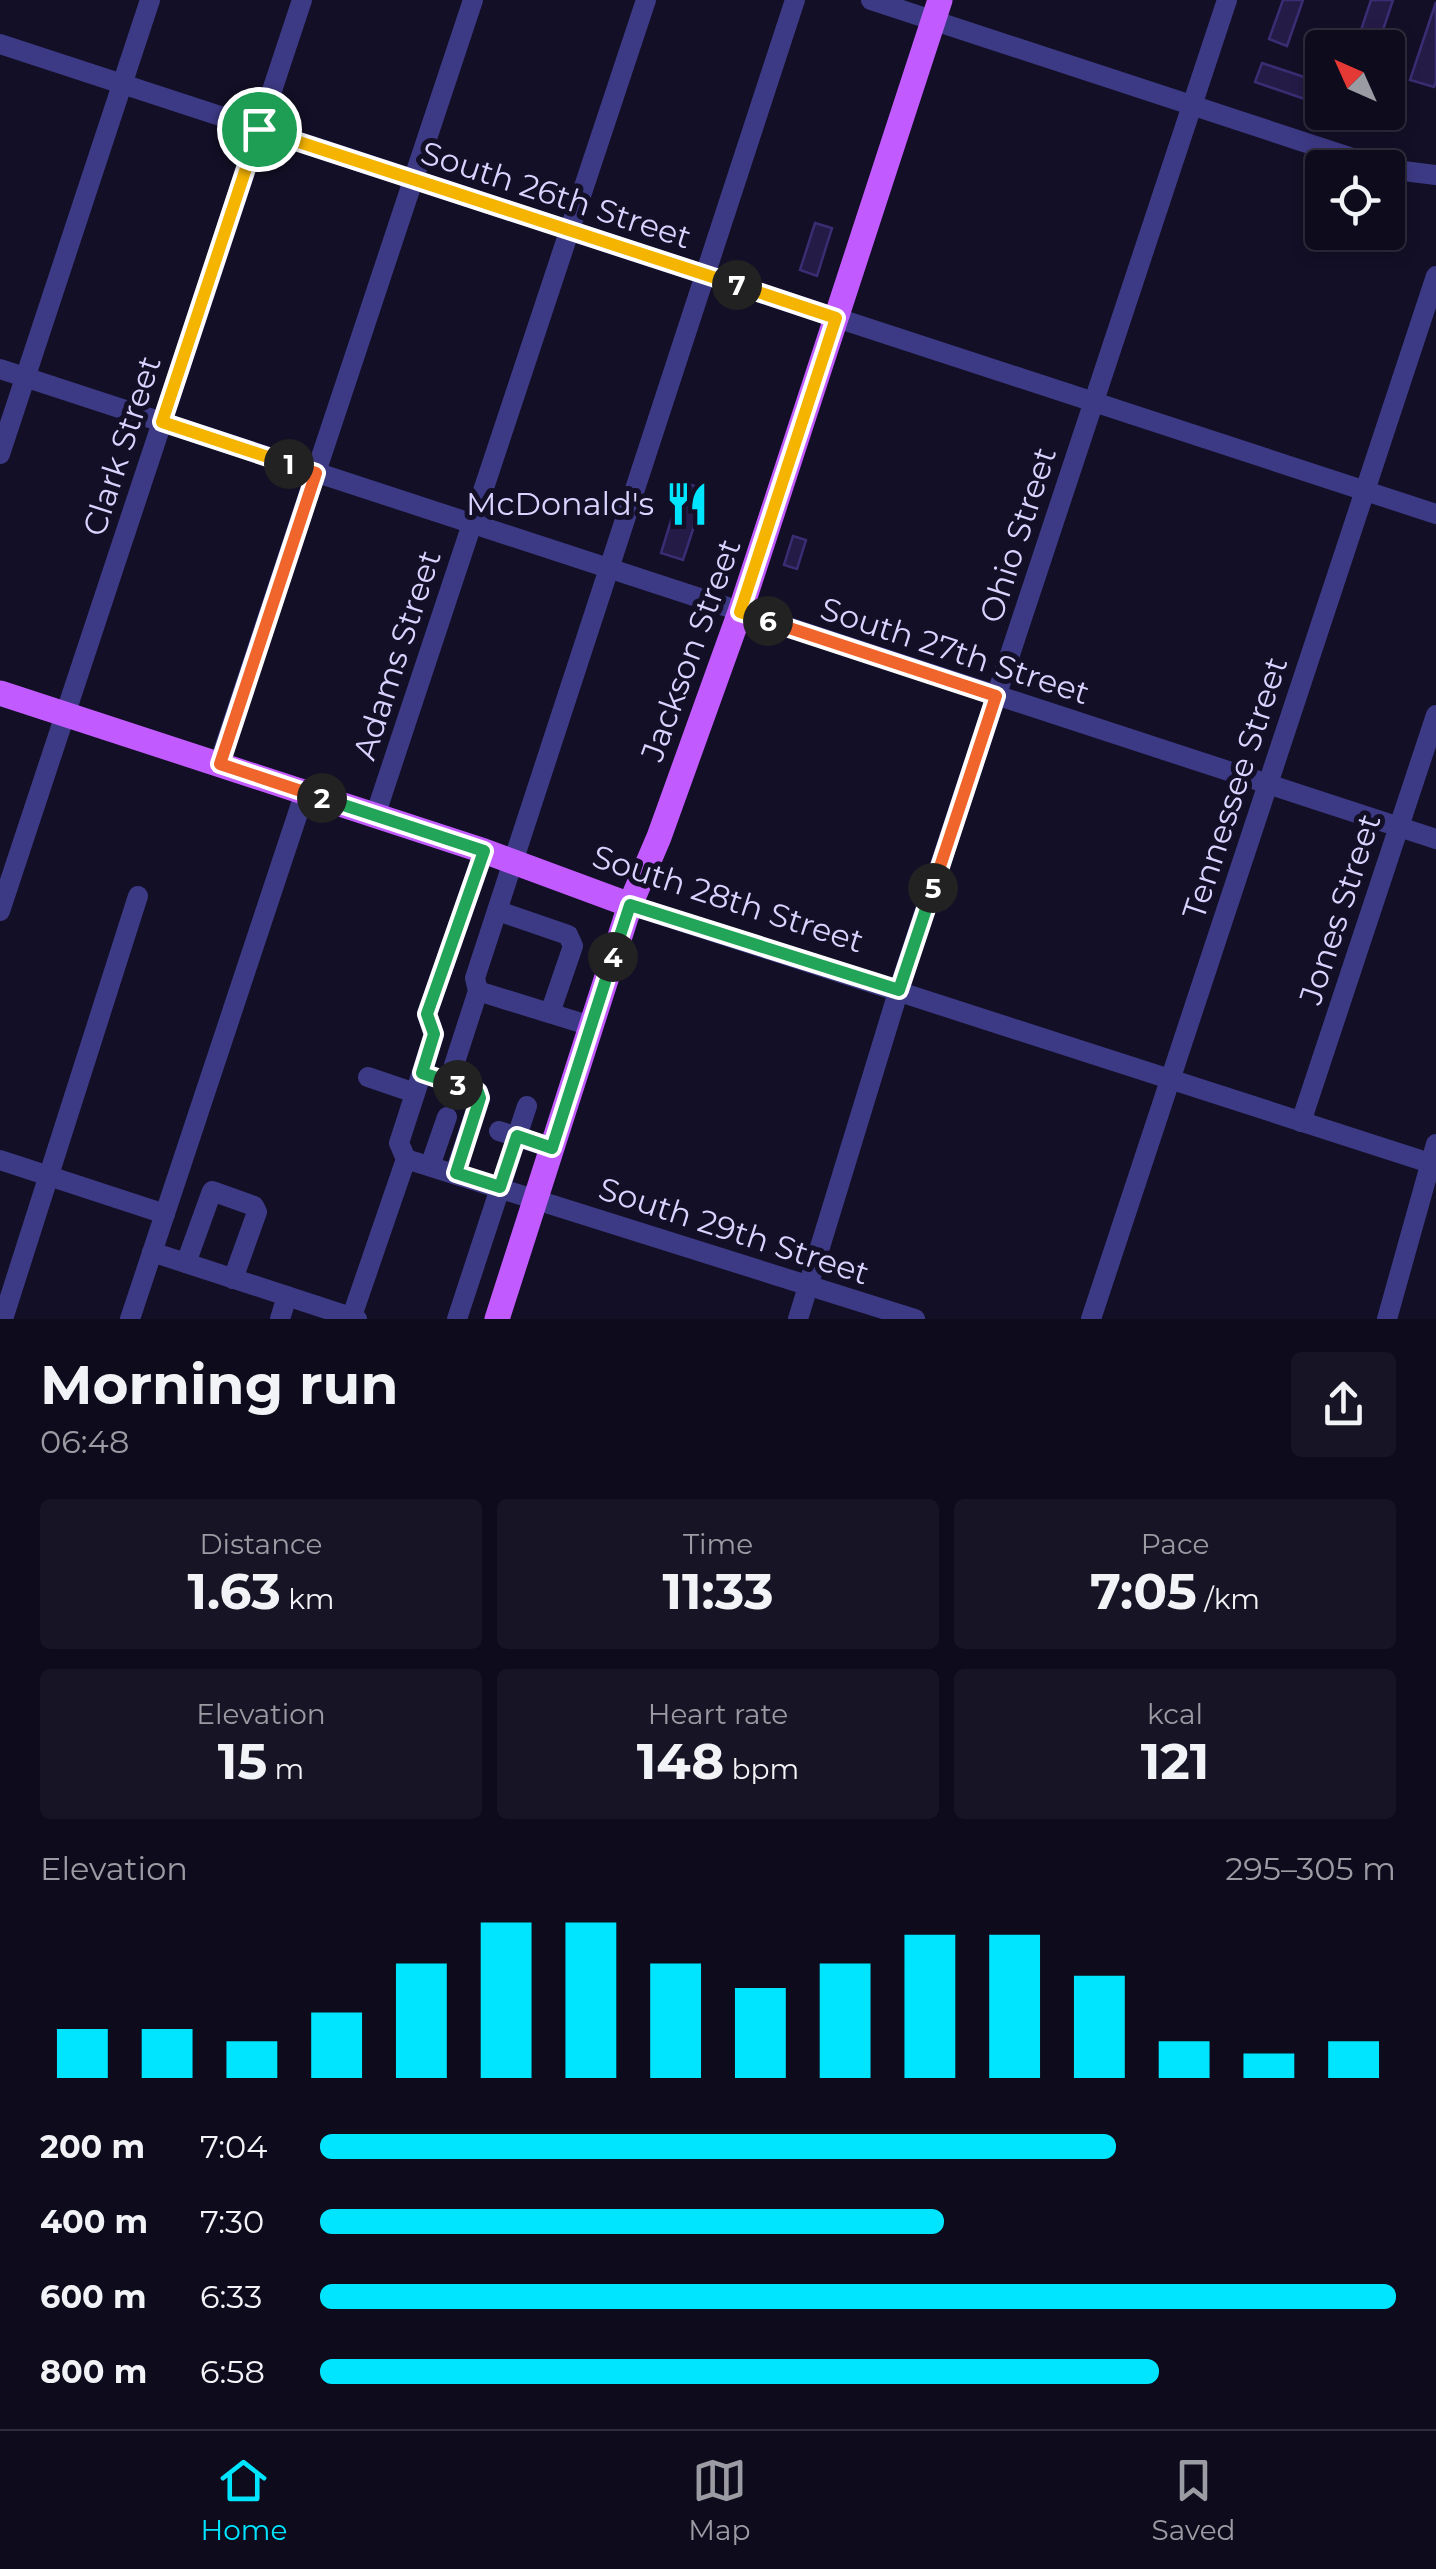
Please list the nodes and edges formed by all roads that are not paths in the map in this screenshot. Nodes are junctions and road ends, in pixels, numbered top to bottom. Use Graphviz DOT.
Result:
graph roads {
  1 [pos="150,0"];
  2 [pos="302,0"];
  3 [pos="473,0"];
  4 [pos="646,0"];
  5 [pos="795,0"];
  6 [pos="871,0"];
  7 [pos="1228,0"];
  8 [pos="937,10"];
  9 [pos="0,44"];
  10 [pos="122,84"];
  11 [pos="1192,106"];
  12 [pos="259,129"];
  13 [pos="1329,150"];
  14 [pos="1405,171"];
  15 [pos="1436,175"];
  16 [pos="413,180"];
  17 [pos="570,231"];
  18 [pos="704,275"];
  19 [pos="1436,276"];
  20 [pos="836,318"];
  21 [pos="0,370"];
  22 [pos="25,378"];
  23 [pos="1094,402"];
  24 [pos="162,422"];
  25 [pos="0,454"];
  26 [pos="316,473"];
  27 [pos="1365,491"];
  28 [pos="1436,514"];
  29 [pos="472,524"];
  30 [pos="607,568"];
  31 [pos="740,612"];
  32 [pos="0,692"];
  33 [pos="996,696"];
  34 [pos="66,713"];
  35 [pos="1436,715"];
  36 [pos="220,764"];
  37 [pos="1268,784"];
  38 [pos="305,792"];
  39 [pos="376,816"];
  40 [pos="1399,827"];
  41 [pos="1436,840"];
  42 [pos="484,851"];
  43 [pos="512,862"];
  44 [pos="138,896"];
  45 [pos="630,905"];
  46 [pos="0,911"];
  47 [pos="498,911"];
  48 [pos="899,990"];
  49 [pos="478,992"];
  50 [pos="550,1013"];
  51 [pos="591,1026"];
  52 [pos="368,1077"];
  53 [pos="1170,1079"];
  54 [pos="456,1081"];
  55 [pos="419,1083"];
  56 [pos="528,1106"];
  57 [pos="447,1117"];
  58 [pos="1301,1122"];
  59 [pos="492,1129"];
  60 [pos="552,1148"];
  61 [pos="1434,1158"];
  62 [pos="406,1159"];
  63 [pos="0,1160"];
  64 [pos="430,1166"];
  65 [pos="456,1173"];
  66 [pos="48,1176"];
  67 [pos="500,1187"];
  68 [pos="536,1198"];
  69 [pos="165,1214"];
  70 [pos="152,1252"];
  71 [pos="186,1263"];
  72 [pos="233,1278"];
  73 [pos="808,1288"];
  74 [pos="287,1296"];
  75 [pos="353,1318"];
  76 [pos="3,1319"];
  77 [pos="130,1319"];
  78 [pos="280,1319"];
  79 [pos="457,1319"];
  80 [pos="497,1319"];
  81 [pos="798,1319"];
  82 [pos="915,1319"];
  83 [pos="1091,1319"];
  84 [pos="1387,1319"];
  1 -- 10 [label="street"];
  2 -- 12 [label="street, Clark Street"];
  3 -- 16 [label="street"];
  4 -- 17 [label="street, Adams Street"];
  5 -- 18 [label="street"];
  6 -- 8 [label="street"];
  7 -- 11 [label="street, Ohio Street"];
  8 -- 11 [label="street"];
  8 -- 20 [label="main road, Jackson Street"];
  9 -- 10 [label="street, South 26th Street"];
  10 -- 12 [label="street, South 26th Street"];
  10 -- 22 [label="street"];
  11 -- 13 [label="street"];
  11 -- 23 [label="street, Ohio Street"];
  12 -- 16 [label="street, South 26th Street"];
  12 -- 24 [label="street, Clark Street"];
  14 -- 15 [label="street"];
  16 -- 17 [label="street, South 26th Street"];
  16 -- 26 [label="street"];
  17 -- 18 [label="street, South 26th Street"];
  17 -- 29 [label="street, Adams Street"];
  18 -- 20 [label="street, South 26th Street"];
  18 -- 30 [label="street"];
  19 -- 27 [label="street, Tennessee Street"];
  20 -- 23 [label="street, South 26th Street"];
  20 -- 31 [label="main road, Jackson Street"];
  21 -- 22 [label="street, South 27th Street"];
  22 -- 24 [label="street, South 27th Street"];
  22 -- 25 [label="street"];
  23 -- 27 [label="street, South 26th Street"];
  23 -- 33 [label="street, Ohio Street"];
  24 -- 26 [label="street, South 27th Street"];
  24 -- 34 [label="street, Clark Street"];
  26 -- 29 [label="street, South 27th Street"];
  26 -- 36 [label="street"];
  27 -- 28 [label="street, South 26th Street"];
  27 -- 37 [label="street, Tennessee Street"];
  29 -- 30 [label="street, South 27th Street"];
  29 -- 39 [label="street, Adams Street"];
  30 -- 31 [label="street, South 27th Street"];
  30 -- 43 [label="street"];
  31 -- 33 [label="street, South 27th Street"];
  31 -- 45 [label="main road, Jackson Street"];
  32 -- 34 [label="main road, South 28th Street"];
  33 -- 37 [label="street, South 27th Street"];
  33 -- 48 [label="street, Ohio Street"];
  34 -- 36 [label="main road, South 28th Street"];
  34 -- 46 [label="street, Clark Street"];
  35 -- 40 [label="street, Jones Street"];
  36 -- 38 [label="main road, South 28th Street"];
  37 -- 40 [label="street, South 27th Street"];
  37 -- 53 [label="street, Tennessee Street"];
  38 -- 39 [label="main road, South 28th Street"];
  38 -- 69 [label="street"];
  39 -- 42 [label="main road, South 28th Street"];
  40 -- 41 [label="street, South 27th Street"];
  40 -- 58 [label="street, Jones Street"];
  42 -- 43 [label="main road, South 28th Street"];
  42 -- 55 [label="street"];
  43 -- 45 [label="main road, South 28th Street"];
  43 -- 47 [label="street"];
  44 -- 66 [label="street"];
  45 -- 48 [label="street, South 28th Street"];
  45 -- 51 [label="main road, Jackson Street"];
  47 -- 49 [label="street"];
  47 -- 50 [label="street"];
  48 -- 53 [label="street, South 28th Street"];
  48 -- 73 [label="street, Ohio Street"];
  49 -- 50 [label="street"];
  49 -- 54 [label="street"];
  50 -- 51 [label="street"];
  51 -- 60 [label="main road, Jackson Street"];
  52 -- 55 [label="street"];
  53 -- 58 [label="street, South 28th Street"];
  53 -- 83 [label="street, Tennessee Street"];
  54 -- 55 [label="street"];
  54 -- 59 [label="street"];
  55 -- 62 [label="street"];
  56 -- 59 [label="street"];
  57 -- 64 [label="street"];
  58 -- 61 [label="street, South 28th Street"];
  59 -- 60 [label="street"];
  59 -- 65 [label="street"];
  59 -- 67 [label="street"];
  60 -- 68 [label="main road, Jackson Street"];
  61 -- 84 [label="street"];
  62 -- 64 [label="street"];
  62 -- 75 [label="street"];
  63 -- 66 [label="street"];
  64 -- 65 [label="street"];
  65 -- 67 [label="street, South 29th Street"];
  66 -- 69 [label="street"];
  66 -- 76 [label="street"];
  67 -- 68 [label="street, South 29th Street"];
  67 -- 79 [label="street"];
  68 -- 73 [label="street, South 29th Street"];
  68 -- 80 [label="main road, Jackson Street"];
  69 -- 70 [label="street"];
  70 -- 71 [label="street"];
  70 -- 77 [label="street"];
  71 -- 72 [label="street"];
  71 -- 72 [label="street"];
  72 -- 74 [label="street"];
  73 -- 81 [label="street, Ohio Street"];
  73 -- 82 [label="street, South 29th Street"];
  74 -- 75 [label="street"];
  74 -- 78 [label="street"];
}
